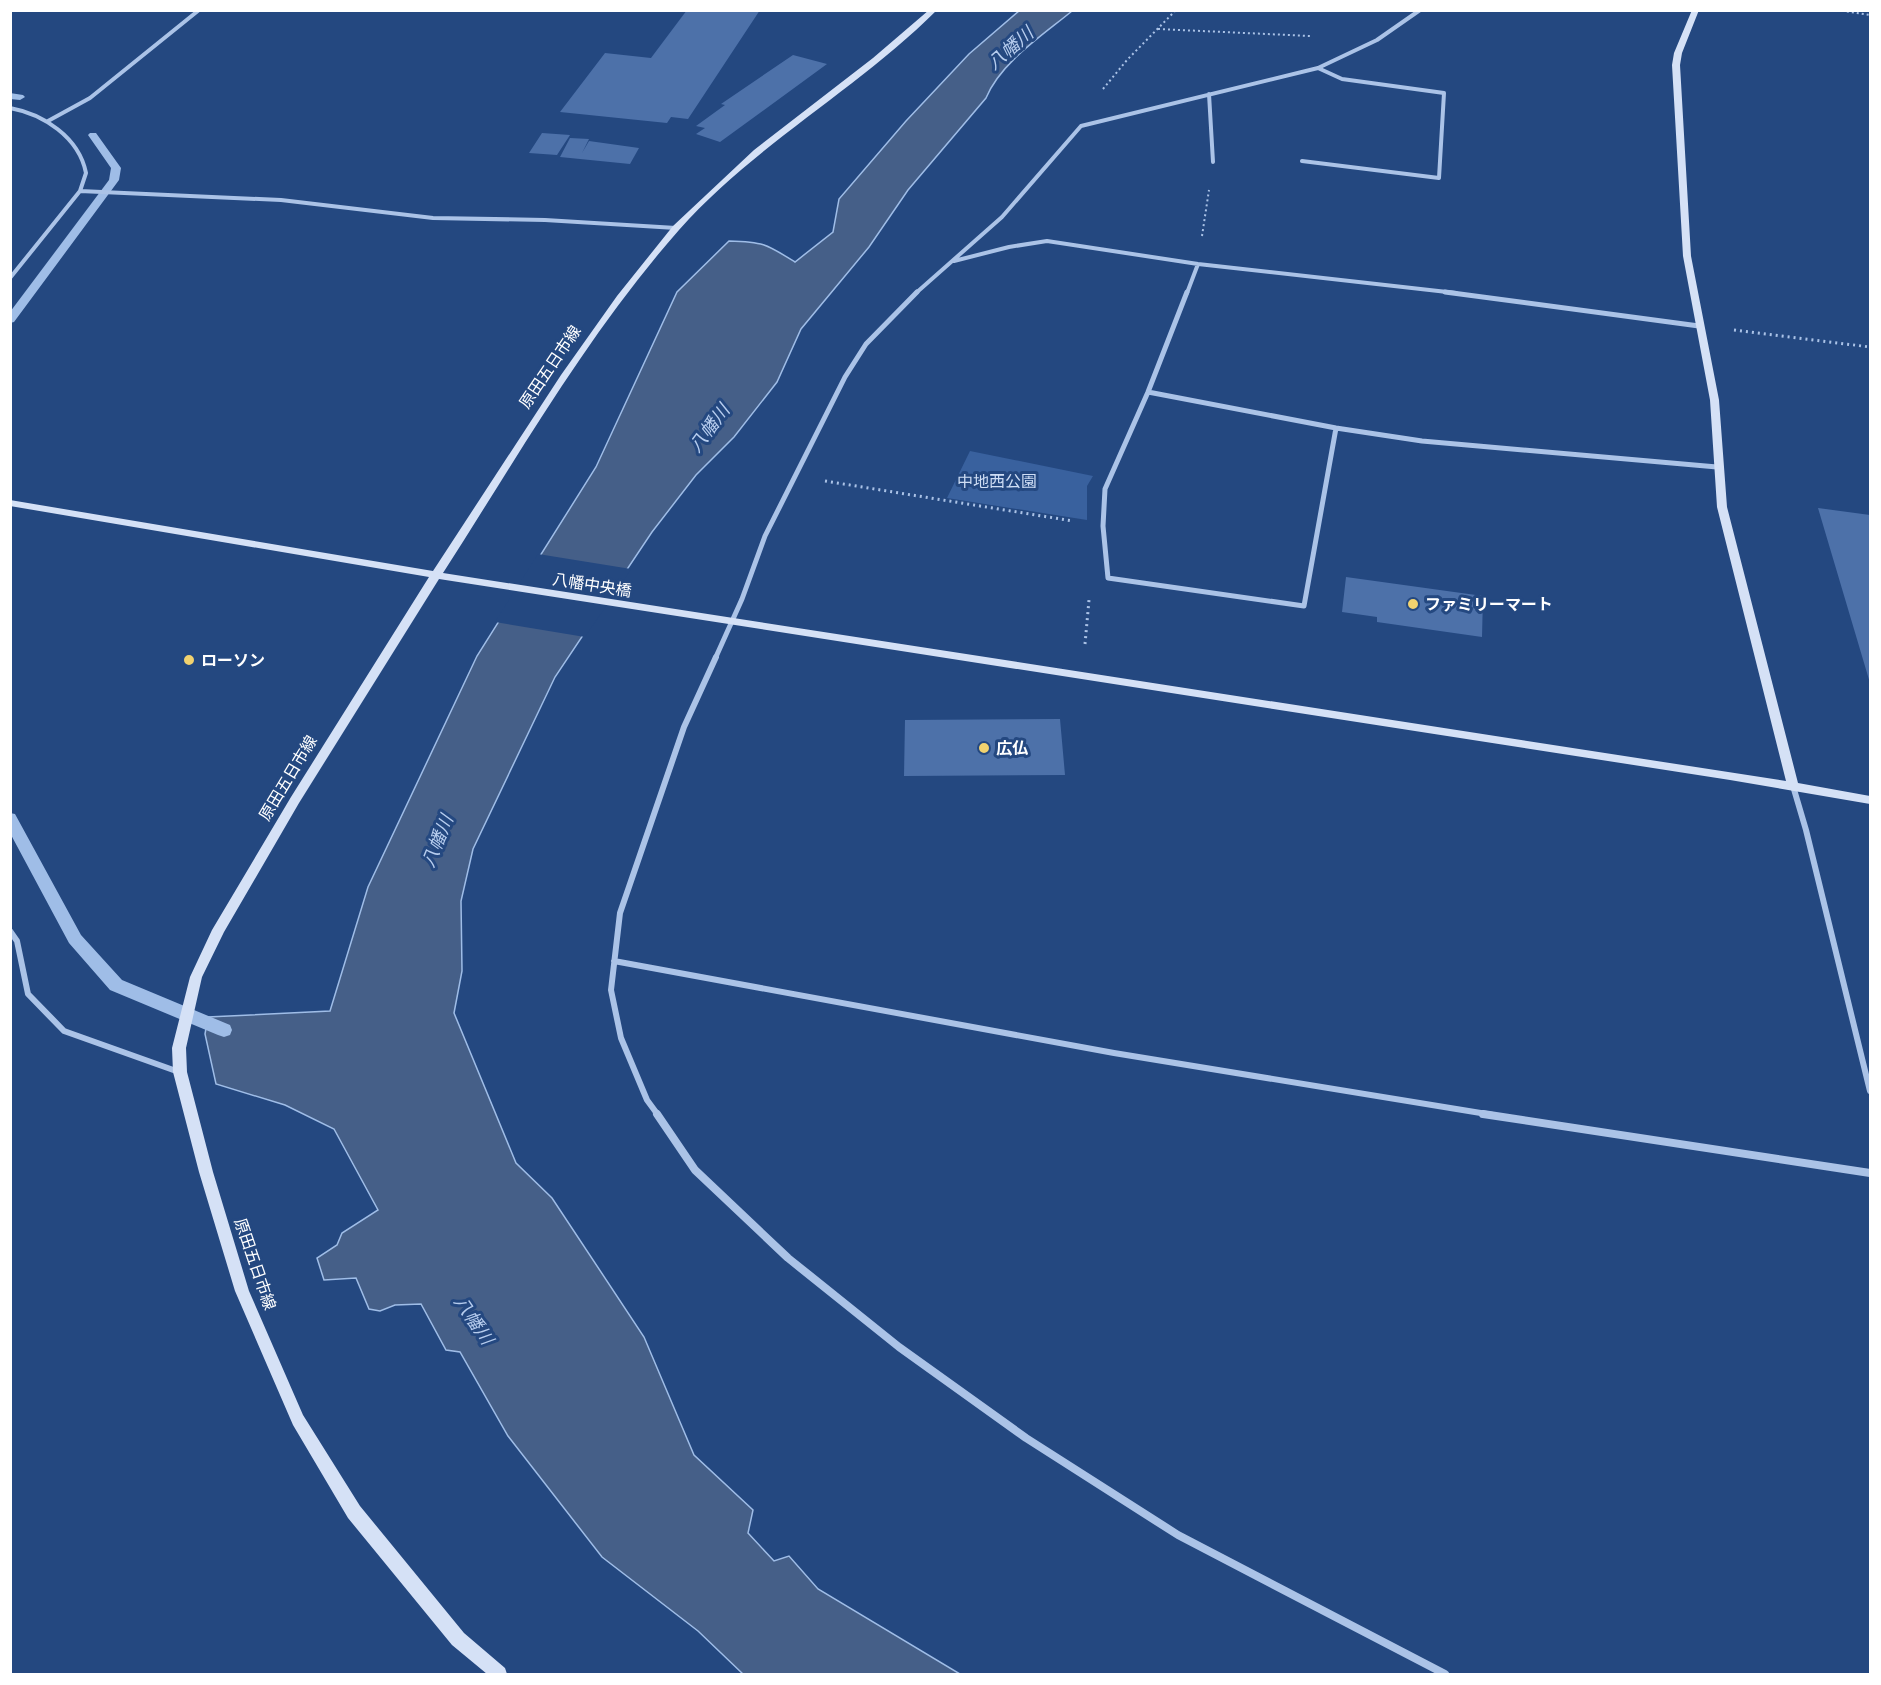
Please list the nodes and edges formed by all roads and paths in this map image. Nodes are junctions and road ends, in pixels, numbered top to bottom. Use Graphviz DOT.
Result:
graph roads {
  1 [pos="199,10"];
  2 [pos="934,10"];
  3 [pos="1176,10"];
  4 [pos="1420,10"];
  5 [pos="1696,10"];
  6 [pos="1837,10"];
  7 [pos="1870,15"];
  8 [pos="1158,29"];
  9 [pos="1319,37"];
  10 [pos="1318,68"];
  11 [pos="1209,94"];
  12 [pos="10,108"];
  13 [pos="48,121"];
  14 [pos="1081,126"];
  15 [pos="1302,161"];
  16 [pos="1212,162"];
  17 [pos="80,191"];
  18 [pos="676,228"];
  19 [pos="952,262"];
  20 [pos="1198,264"];
  21 [pos="10,278"];
  22 [pos="1699,326"];
  23 [pos="1870,347"];
  24 [pos="1148,392"];
  25 [pos="1336,428"];
  26 [pos="1717,467"];
  27 [pos="795,476"];
  28 [pos="10,503"];
  29 [pos="1103,526"];
  30 [pos="435,575"];
  31 [pos="1108,578"];
  32 [pos="731,621"];
  33 [pos="1084,644"];
  34 [pos="1793,786"];
  35 [pos="1870,800"];
  36 [pos="10,931"];
  37 [pos="614,961"];
  38 [pos="180,1072"];
  39 [pos="1870,1090"];
  40 [pos="1870,1173"];
  41 [pos="499,1674"];
  42 [pos="1445,1674"];
  1 -- 13 [label="street"];
  2 -- 18 [label="street, 原田五日市線"];
  3 -- 8 [label="path"];
  4 -- 10 [label="street"];
  5 -- 22 [label="street"];
  6 -- 7 [label="path"];
  8 -- 9 [label="path"];
  8 -- 14 [label="path"];
  10 -- 11 [label="street"];
  10 -- 15 [label="street"];
  11 -- 14 [label="street"];
  11 -- 16 [label="street"];
  12 -- 13 [label="street"];
  13 -- 17 [label="street"];
  14 -- 19 [label="street"];
  16 -- 20 [label="path"];
  17 -- 18 [label="street"];
  17 -- 21 [label="street"];
  18 -- 30 [label="street, 原田五日市線"];
  19 -- 20 [label="street"];
  19 -- 27 [label="street"];
  20 -- 22 [label="street"];
  20 -- 24 [label="street"];
  22 -- 23 [label="path"];
  22 -- 26 [label="street"];
  24 -- 25 [label="street"];
  24 -- 29 [label="street"];
  25 -- 26 [label="street"];
  25 -- 31 [label="street"];
  26 -- 34 [label="street"];
  27 -- 29 [label="path"];
  27 -- 32 [label="street"];
  28 -- 30 [label="street, 八幡中央橋"];
  29 -- 31 [label="street"];
  30 -- 32 [label="street, 八幡中央橋"];
  30 -- 38 [label="street, 原田五日市線"];
  31 -- 33 [label="path"];
  32 -- 34 [label="street, 八幡中央橋"];
  32 -- 37 [label="street"];
  34 -- 35 [label="street, 八幡中央橋"];
  34 -- 39 [label="street"];
  36 -- 38 [label="street"];
  37 -- 40 [label="street"];
  37 -- 42 [label="street"];
  38 -- 41 [label="street, 原田五日市線"];
}
